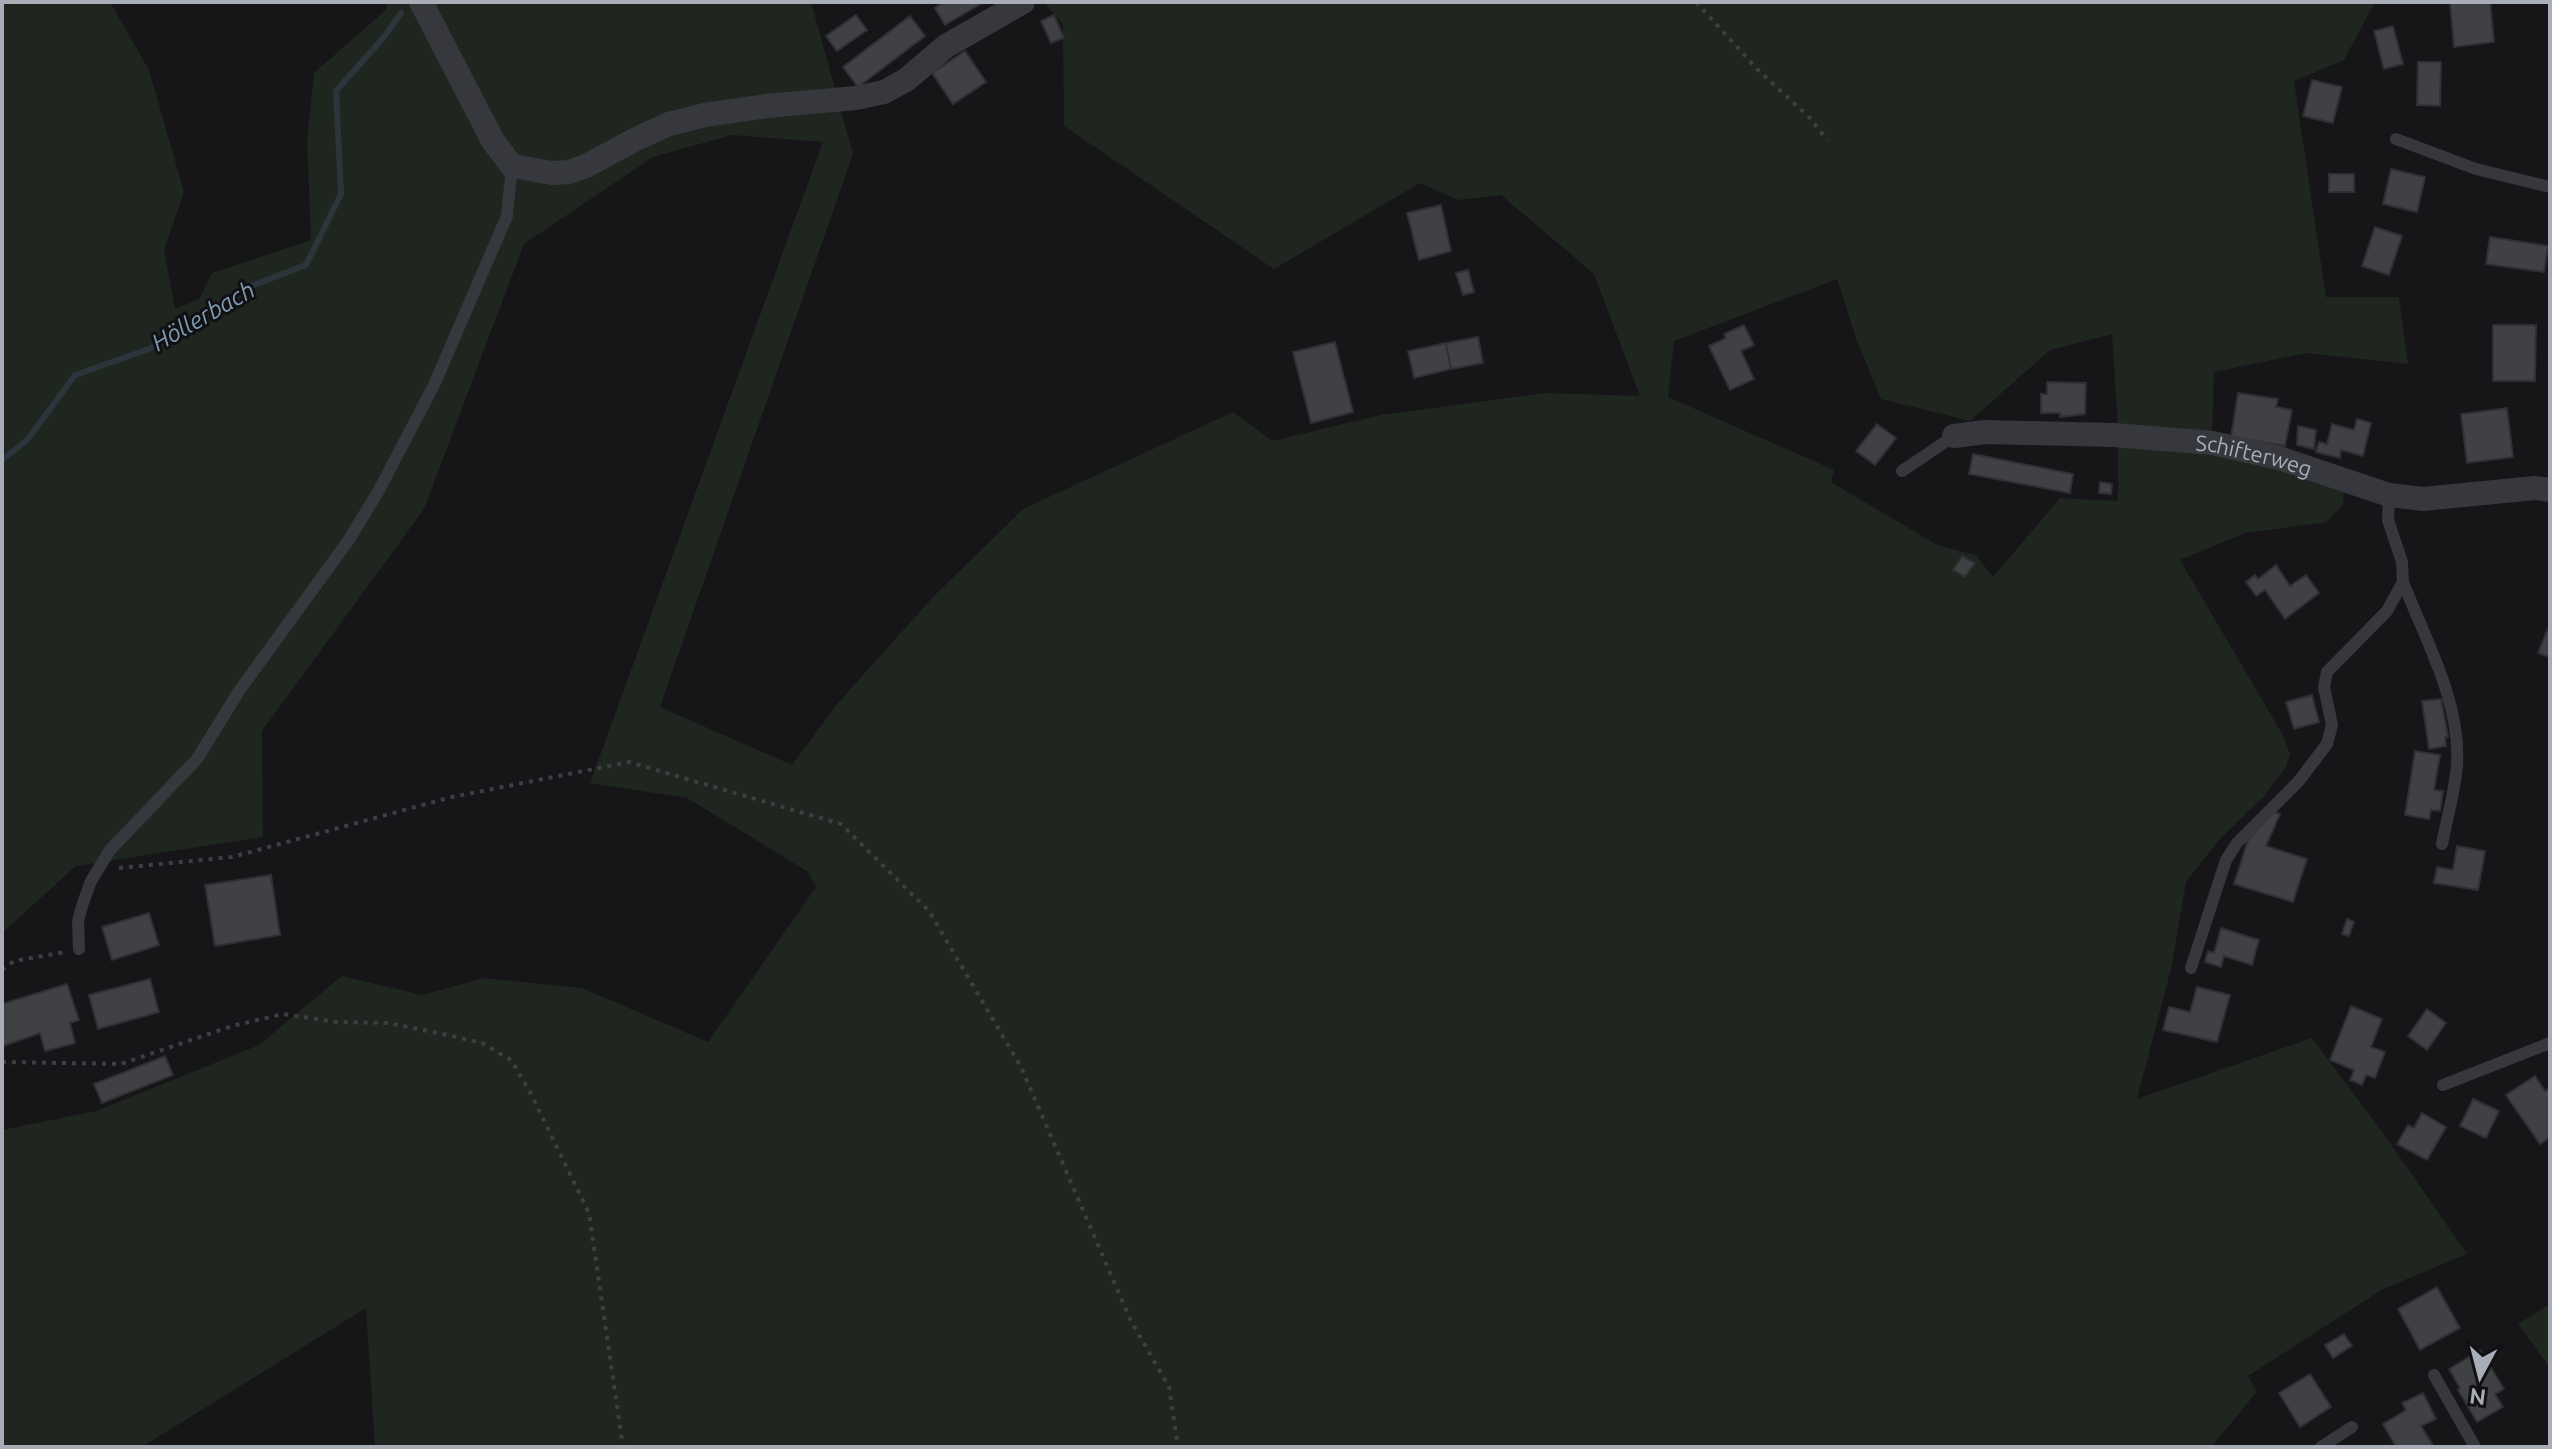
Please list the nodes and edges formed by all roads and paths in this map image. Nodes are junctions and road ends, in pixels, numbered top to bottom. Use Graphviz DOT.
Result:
graph roads {
  1 [pos="421,2"];
  2 [pos="1023,2"];
  3 [pos="1696,2"];
  4 [pos="2396,139"];
  5 [pos="1827,140"];
  6 [pos="512,166"];
  7 [pos="2550,187"];
  8 [pos="1954,436"];
  9 [pos="1902,471"];
  10 [pos="2550,490"];
  11 [pos="2389,495"];
  12 [pos="2403,582"];
  13 [pos="2442,844"];
  14 [pos="98,870"];
  15 [pos="79,949"];
  16 [pos="2191,968"];
  17 [pos="2,970"];
  18 [pos="2550,1043"];
  19 [pos="2,1062"];
  20 [pos="2443,1085"];
  21 [pos="2434,1375"];
  22 [pos="2352,1427"];
  23 [pos="623,1447"];
  24 [pos="1178,1447"];
  25 [pos="2321,1447"];
  26 [pos="2475,1447"];
  1 -- 6 [label="street"];
  2 -- 6 [label="street"];
  3 -- 5 [label="path"];
  4 -- 7 [label="lane"];
  6 -- 14 [label="lane"];
  8 -- 9 [label="lane"];
  8 -- 11 [label="street, Schifterweg"];
  10 -- 11 [label="street, Schifterweg"];
  11 -- 12 [label="lane"];
  12 -- 13 [label="lane"];
  12 -- 16 [label="lane"];
  14 -- 15 [label="lane"];
  14 -- 24 [label="path"];
  15 -- 17 [label="path"];
  18 -- 20 [label="lane"];
  19 -- 23 [label="path"];
  21 -- 26 [label="lane"];
  22 -- 25 [label="lane"];
}
